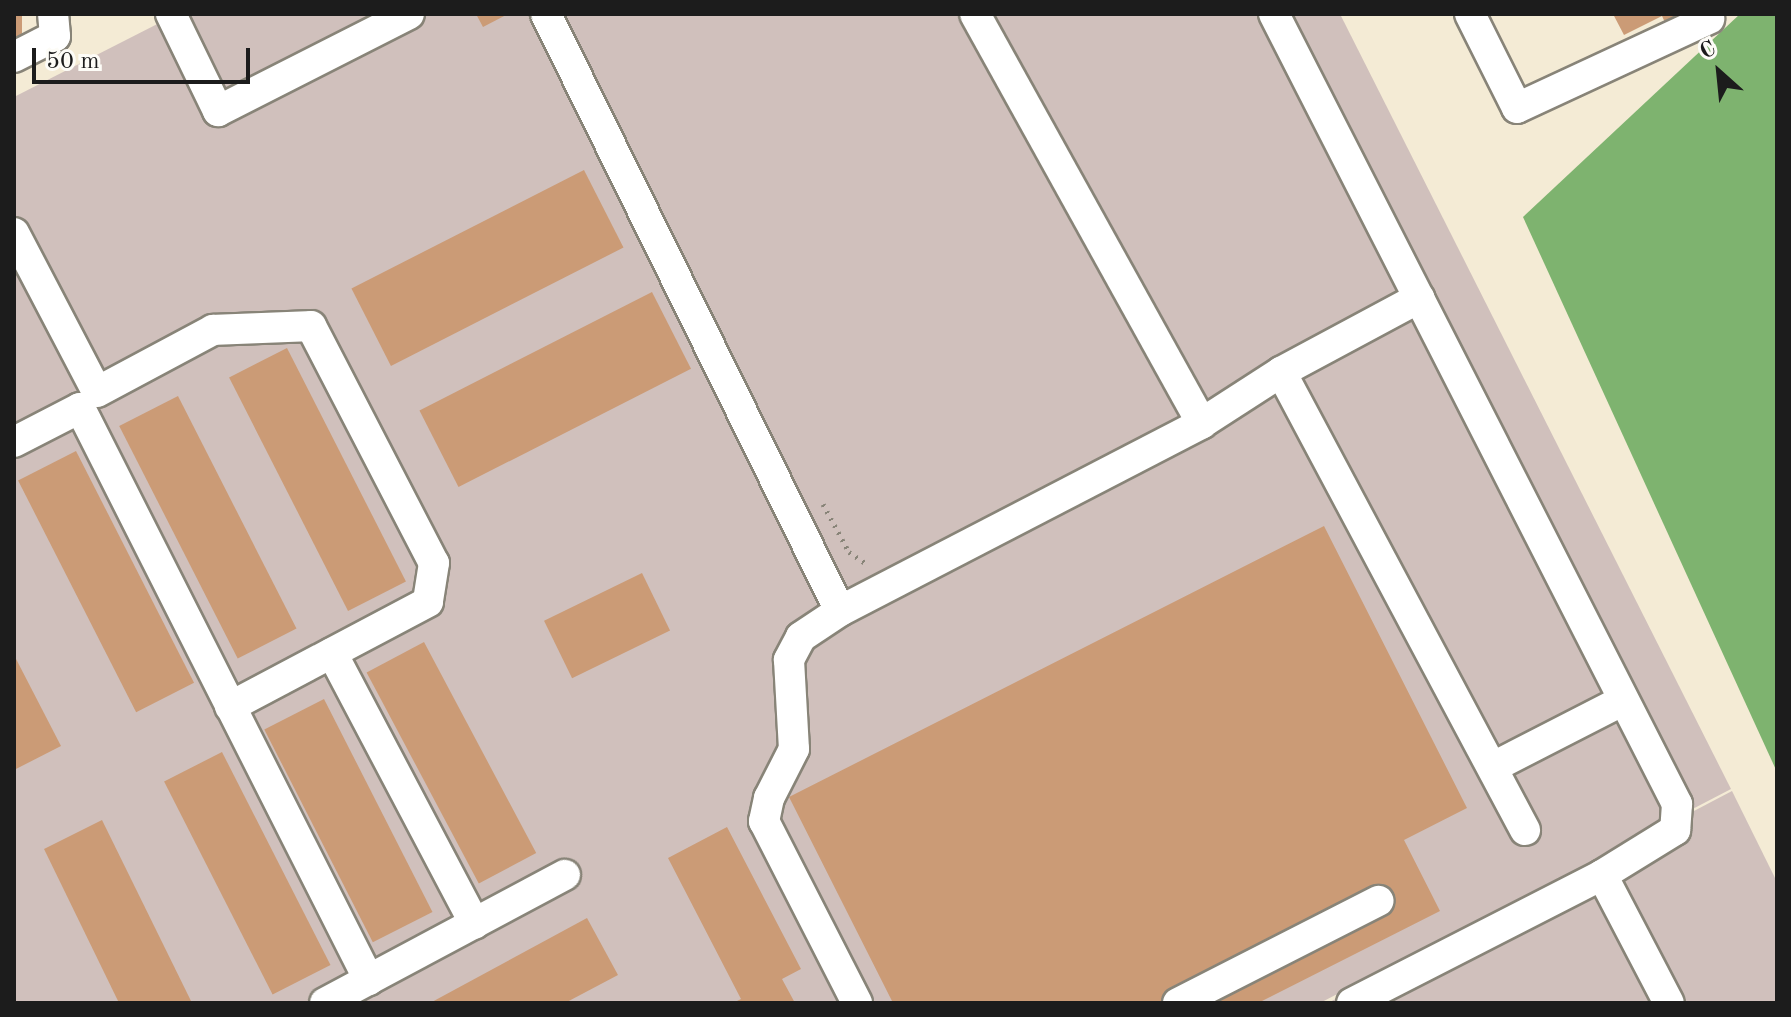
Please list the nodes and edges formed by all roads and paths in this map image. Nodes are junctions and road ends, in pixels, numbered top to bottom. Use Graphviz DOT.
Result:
graph roads {
  1 [pos="53,14"];
  2 [pos="171,14"];
  3 [pos="409,14"];
  4 [pos="546,14"];
  5 [pos="975,14"];
  6 [pos="1274,14"];
  7 [pos="1470,14"];
  8 [pos="1709,19"];
  9 [pos="14,57"];
  10 [pos="14,233"];
  11 [pos="1419,298"];
  12 [pos="1281,372"];
  13 [pos="88,400"];
  14 [pos="1202,423"];
  15 [pos="14,442"];
  16 [pos="819,495"];
  17 [pos="876,570"];
  18 [pos="840,611"];
  19 [pos="332,653"];
  20 [pos="1622,701"];
  21 [pos="230,707"];
  22 [pos="1493,767"];
  23 [pos="1525,830"];
  24 [pos="565,875"];
  25 [pos="1602,875"];
  26 [pos="1378,901"];
  27 [pos="475,924"];
  28 [pos="369,980"];
  29 [pos="325,1003"];
  30 [pos="857,1003"];
  31 [pos="1178,1003"];
  32 [pos="1352,1003"];
  33 [pos="1669,1003"];
  1 -- 9 [label="lane"];
  2 -- 3 [label="lane"];
  4 -- 18 [label="lane"];
  5 -- 14 [label="lane"];
  6 -- 11 [label="lane"];
  7 -- 8 [label="lane"];
  10 -- 13 [label="lane"];
  11 -- 12 [label="lane"];
  11 -- 20 [label="lane"];
  12 -- 14 [label="lane"];
  12 -- 22 [label="lane"];
  13 -- 15 [label="lane"];
  13 -- 19 [label="lane"];
  13 -- 21 [label="lane"];
  14 -- 18 [label="lane"];
  16 -- 17 [label="path"];
  18 -- 30 [label="lane"];
  19 -- 21 [label="lane"];
  19 -- 27 [label="lane"];
  20 -- 22 [label="lane"];
  20 -- 25 [label="lane"];
  21 -- 28 [label="lane"];
  22 -- 23 [label="lane"];
  24 -- 27 [label="lane"];
  25 -- 32 [label="lane"];
  25 -- 33 [label="lane"];
  26 -- 31 [label="lane"];
  27 -- 28 [label="lane"];
  28 -- 29 [label="lane"];
}
